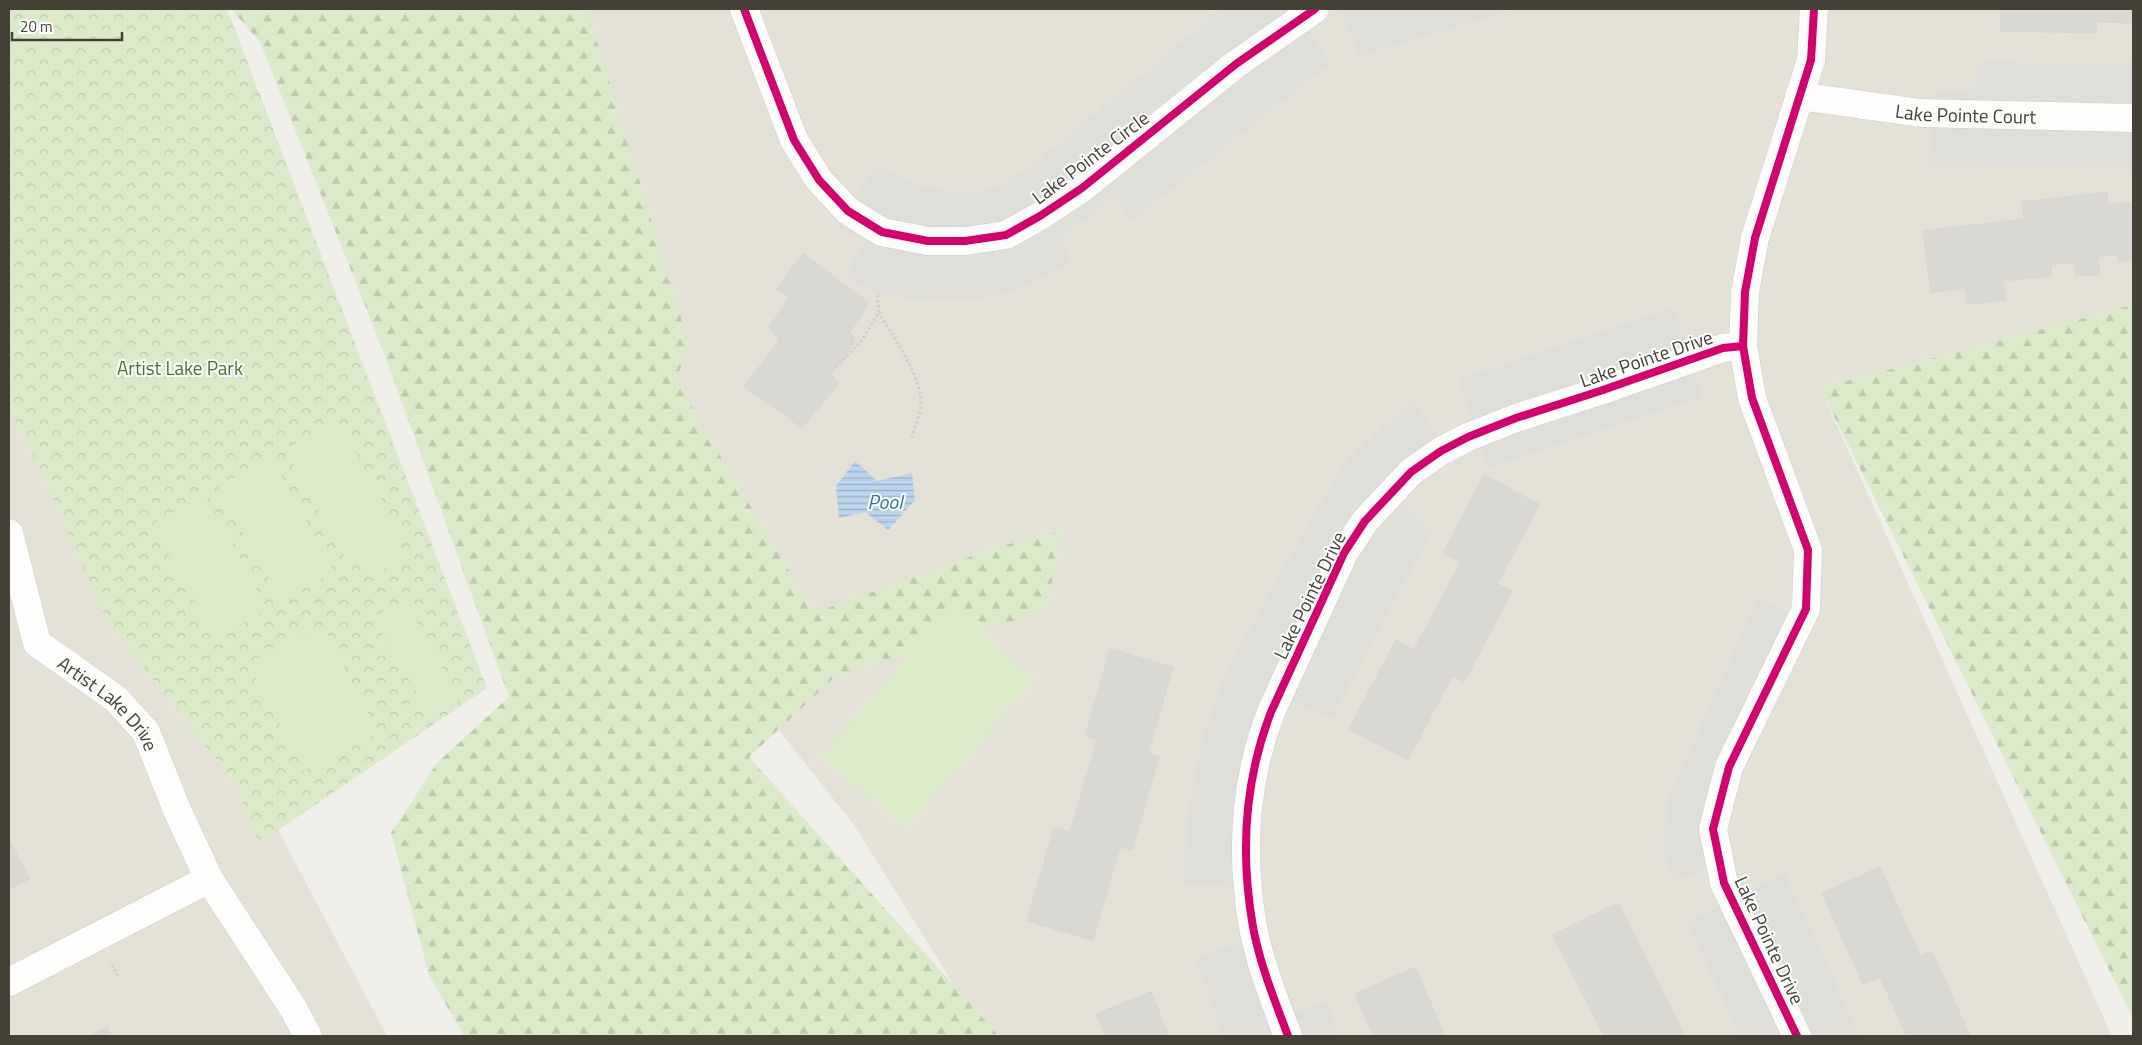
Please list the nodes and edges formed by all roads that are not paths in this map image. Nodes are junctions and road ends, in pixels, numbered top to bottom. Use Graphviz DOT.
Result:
graph roads {
  1 [pos="744,9"];
  2 [pos="1315,9"];
  3 [pos="1814,9"];
  4 [pos="1800,96"];
  5 [pos="2133,118"];
  6 [pos="1743,346"];
  7 [pos="9,533"];
  8 [pos="209,879"];
  9 [pos="9,982"];
  10 [pos="308,1036"];
  11 [pos="1288,1036"];
  12 [pos="1797,1036"];
  1 -- 2 [label="street, Lake Pointe Circle"];
  3 -- 4 [label="street, Lake Pointe Drive"];
  4 -- 5 [label="street, Lake Pointe Court"];
  4 -- 6 [label="street, Lake Pointe Drive"];
  6 -- 11 [label="street, Lake Pointe Drive"];
  6 -- 12 [label="street, Lake Pointe Drive"];
  7 -- 8 [label="street, Artist Lake Drive"];
  8 -- 9 [label="street"];
  8 -- 10 [label="street, Artist Lake Drive"];
}
